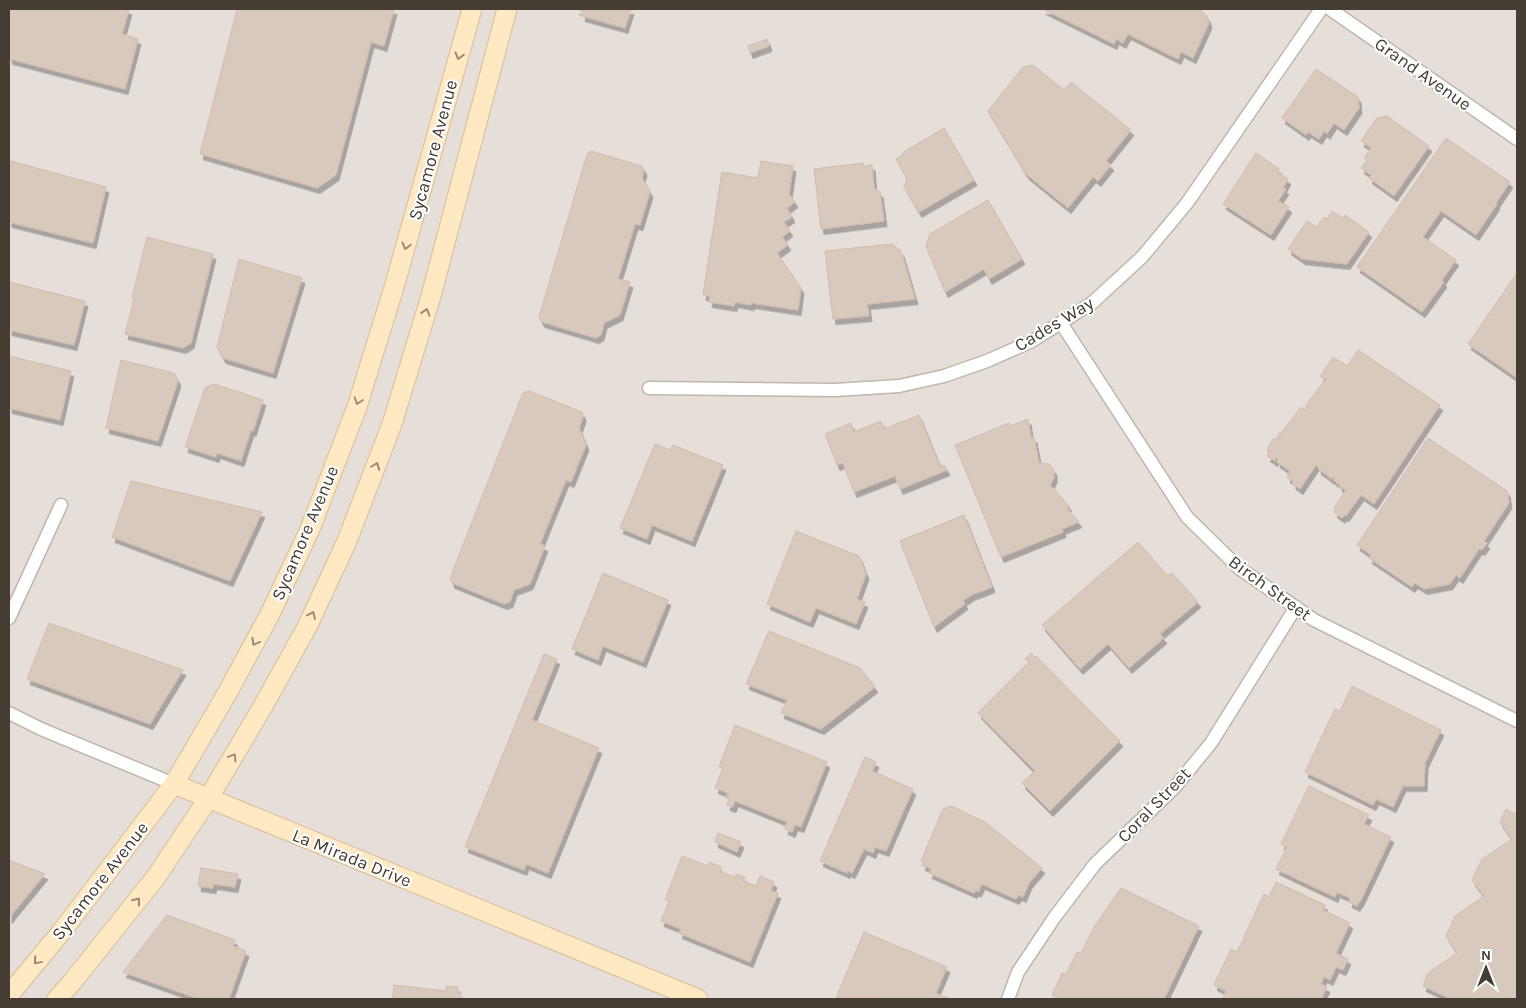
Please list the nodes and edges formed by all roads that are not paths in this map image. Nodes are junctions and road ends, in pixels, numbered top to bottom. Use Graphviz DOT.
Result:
graph roads {
  1 [pos="472,9"];
  2 [pos="507,9"];
  3 [pos="1321,9"];
  4 [pos="1330,9"];
  5 [pos="1517,139"];
  6 [pos="1060,323"];
  7 [pos="649,388"];
  8 [pos="61,505"];
  9 [pos="1296,607"];
  10 [pos="9,618"];
  11 [pos="9,713"];
  12 [pos="1517,721"];
  13 [pos="174,784"];
  14 [pos="208,799"];
  15 [pos="9,995"];
  16 [pos="686,997"];
  17 [pos="57,999"];
  18 [pos="1008,999"];
  1 -- 13 [label="main road, Sycamore Avenue, one-way"];
  14 -- 2 [label="main road, Sycamore Avenue, one-way"];
  3 -- 6 [label="street, Cades Way"];
  4 -- 5 [label="street, Grand Avenue"];
  6 -- 7 [label="street, Cades Way"];
  6 -- 9 [label="street, Birch Street"];
  8 -- 10 [label="street"];
  9 -- 12 [label="street, Birch Street"];
  9 -- 18 [label="street, Coral Street"];
  11 -- 13 [label="street, La Mirada Drive"];
  13 -- 14 [label="main road, La Mirada Drive"];
  13 -- 15 [label="main road, Sycamore Avenue, one-way"];
  14 -- 16 [label="main road, La Mirada Drive"];
  17 -- 14 [label="main road, Sycamore Avenue, one-way"];
}
